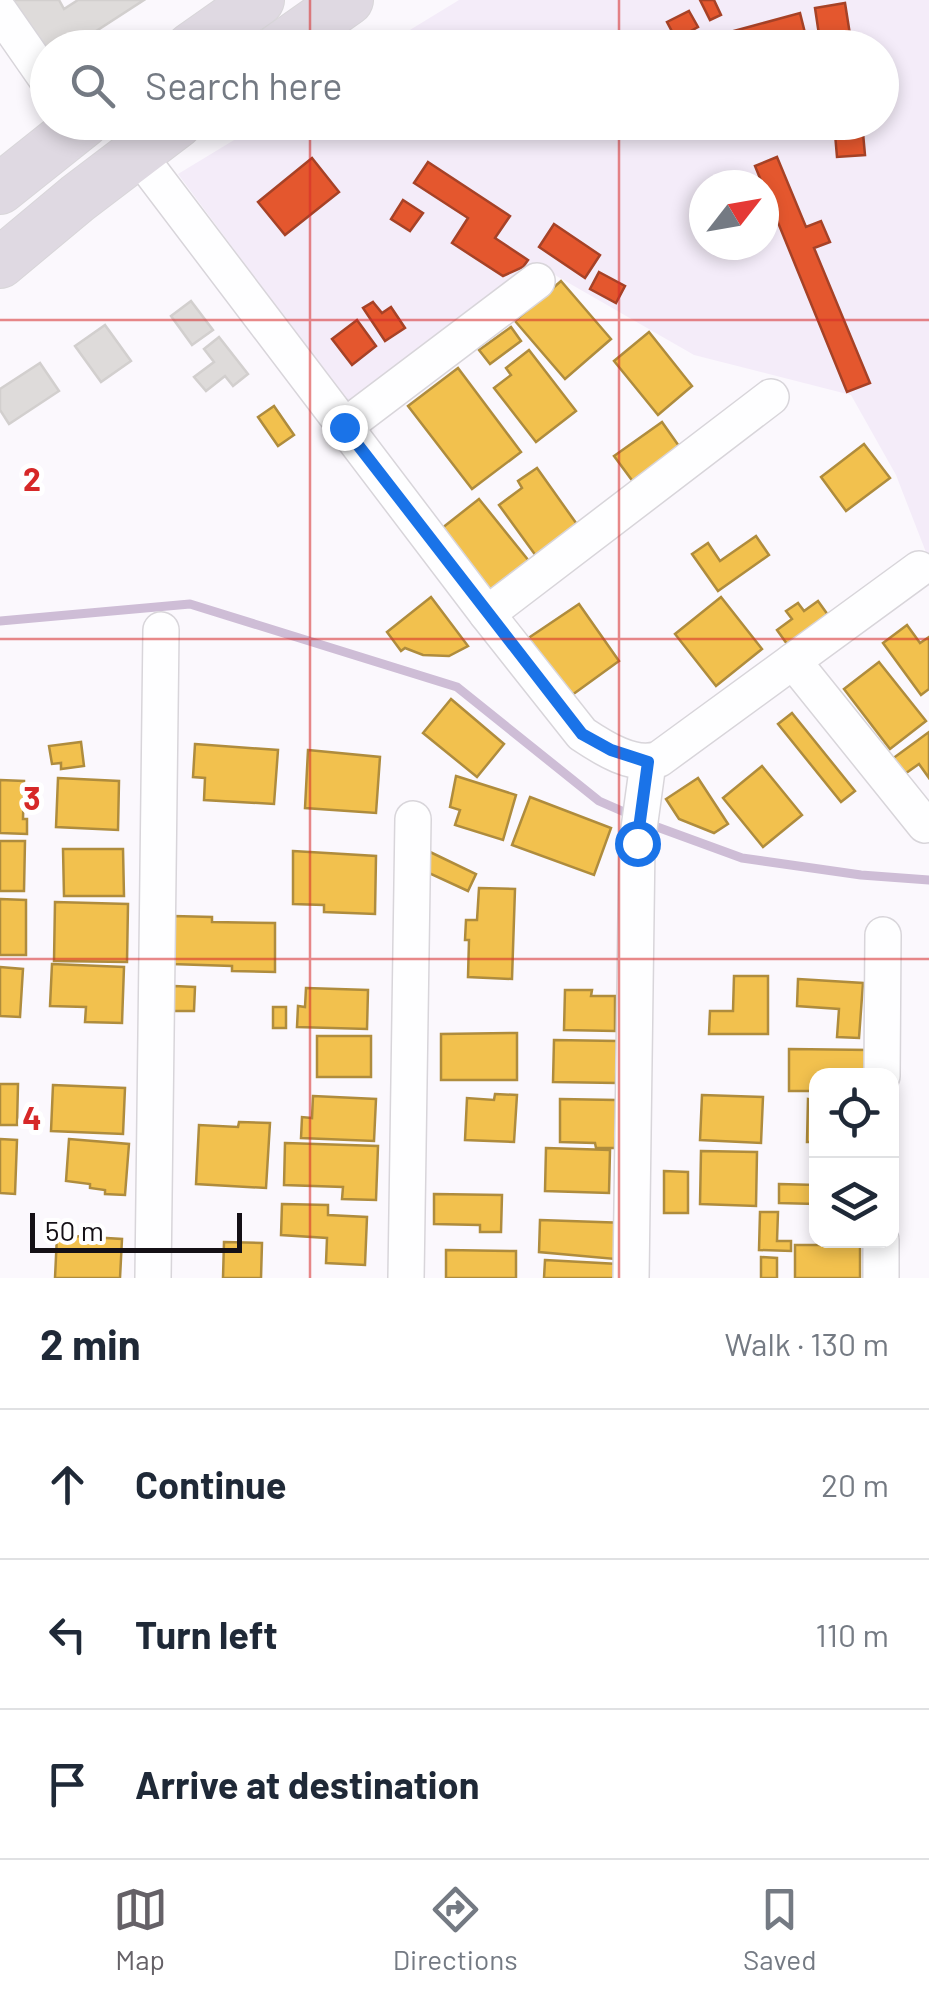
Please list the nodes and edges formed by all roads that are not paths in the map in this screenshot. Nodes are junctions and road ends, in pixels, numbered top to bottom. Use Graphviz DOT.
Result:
graph roads {
  1 [pos="259,0"];
  2 [pos="348,0"];
  3 [pos="0,12"];
  4 [pos="216,30"];
  5 [pos="306,30"];
  6 [pos="30,55"];
  7 [pos="60,140"];
  8 [pos="72,140"];
  9 [pos="154,140"];
  10 [pos="137,153"];
  11 [pos="0,189"];
  12 [pos="78,198"];
  13 [pos="0,263"];
  14 [pos="537,281"];
  15 [pos="771,398"];
  16 [pos="344,427"];
  17 [pos="919,570"];
  18 [pos="488,614"];
  19 [pos="162,630"];
  20 [pos="793,661"];
  21 [pos="646,774"];
  22 [pos="414,819"];
  23 [pos="925,825"];
  24 [pos="882,935"];
  25 [pos="882,1068"];
  26 [pos="881,1248"];
  27 [pos="153,1278"];
  28 [pos="406,1278"];
  29 [pos="631,1278"];
  30 [pos="881,1278"];
  1 -- 4 [label="highway"];
  2 -- 5 [label="highway"];
  3 -- 6 [label="street"];
  7 -- 11 [label="highway"];
  8 -- 12 [label="highway"];
  9 -- 10 [label="highway"];
  10 -- 12 [label="highway"];
  10 -- 16 [label="street"];
  12 -- 13 [label="highway"];
  14 -- 16 [label="street"];
  15 -- 18 [label="street"];
  16 -- 18 [label="street"];
  17 -- 20 [label="street"];
  18 -- 21 [label="street"];
  19 -- 27 [label="street"];
  20 -- 21 [label="street"];
  20 -- 23 [label="street"];
  21 -- 29 [label="street"];
  22 -- 28 [label="street"];
  24 -- 25 [label="street"];
  26 -- 30 [label="street"];
}
